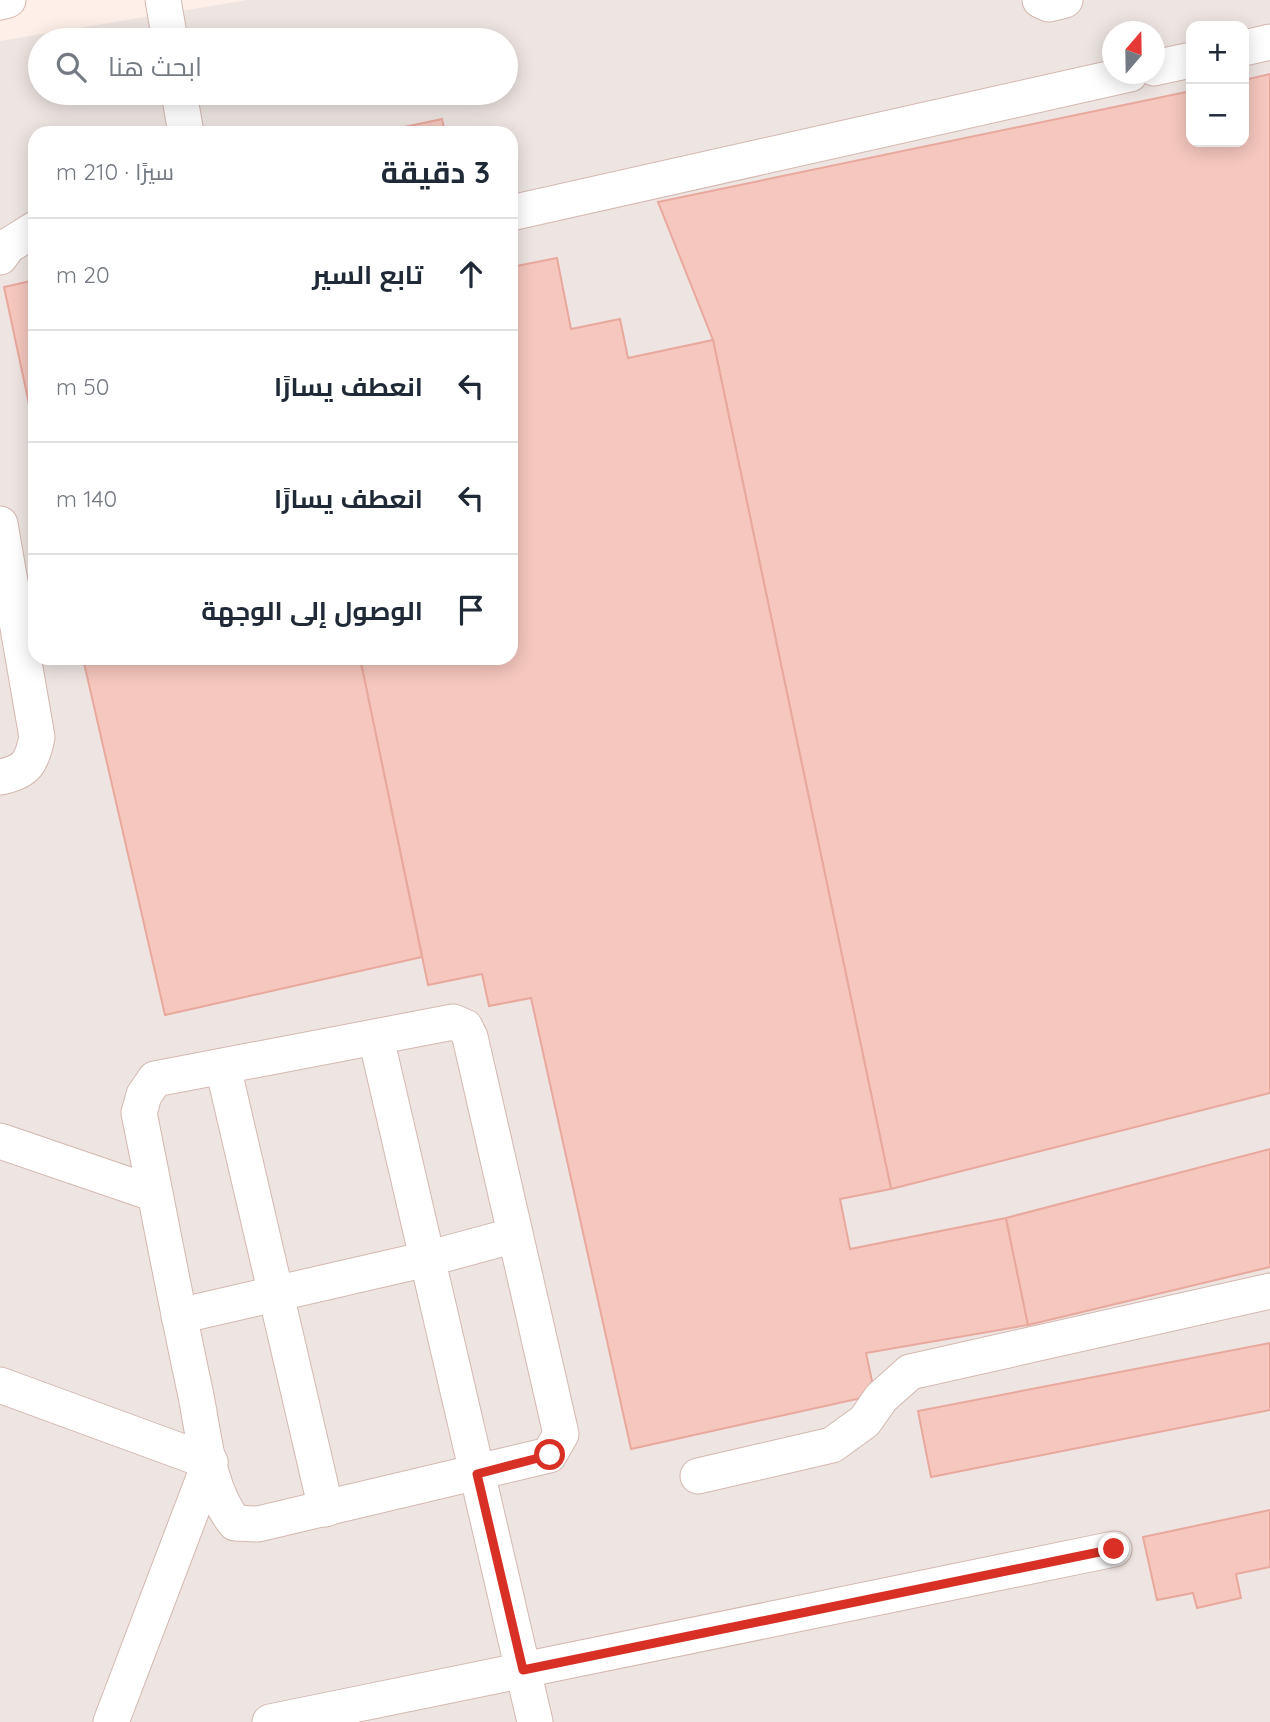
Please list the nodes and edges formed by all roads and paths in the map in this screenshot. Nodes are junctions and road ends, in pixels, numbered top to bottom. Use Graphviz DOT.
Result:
graph roads {
  1 [pos="8,0"];
  2 [pos="163,0"];
  3 [pos="1041,0"];
  4 [pos="1065,0"];
  5 [pos="0,2"];
  6 [pos="168,28"];
  7 [pos="1270,42"];
  8 [pos="1249,47"];
  9 [pos="1186,61"];
  10 [pos="1165,66"];
  11 [pos="1102,80"];
  12 [pos="181,105"];
  13 [pos="185,126"];
  14 [pos="518,211"];
  15 [pos="28,233"];
  16 [pos="0,257"];
  17 [pos="0,524"];
  18 [pos="0,777"];
  19 [pos="376,1038"];
  20 [pos="223,1067"];
  21 [pos="0,1141"];
  22 [pos="155,1194"];
  23 [pos="516,1235"];
  24 [pos="427,1259"];
  25 [pos="1270,1291"];
  26 [pos="276,1293"];
  27 [pos="179,1316"];
  28 [pos="0,1385"];
  29 [pos="210,1462"];
  30 [pos="477,1474"];
  31 [pos="698,1476"];
  32 [pos="326,1509"];
  33 [pos="1114,1549"];
  34 [pos="523,1670"];
  35 [pos="111,1722"];
  36 [pos="270,1722"];
  37 [pos="535,1722"];
  1 -- 5 [label="street"];
  2 -- 6 [label="street"];
  3 -- 4 [label="street"];
  7 -- 8 [label="street"];
  9 -- 10 [label="street"];
  11 -- 14 [label="street"];
  12 -- 13 [label="street"];
  15 -- 16 [label="street"];
  17 -- 18 [label="street"];
  19 -- 20 [label="street"];
  19 -- 23 [label="street"];
  19 -- 24 [label="street"];
  20 -- 22 [label="street"];
  20 -- 26 [label="street"];
  21 -- 22 [label="street"];
  22 -- 27 [label="street"];
  23 -- 24 [label="street"];
  23 -- 30 [label="street"];
  24 -- 26 [label="street"];
  24 -- 30 [label="street"];
  25 -- 31 [label="street"];
  26 -- 27 [label="street"];
  26 -- 32 [label="street"];
  27 -- 29 [label="street"];
  28 -- 29 [label="street"];
  29 -- 32 [label="street"];
  29 -- 35 [label="street"];
  30 -- 32 [label="street"];
  30 -- 34 [label="street"];
  33 -- 34 [label="street"];
  34 -- 36 [label="street"];
  34 -- 37 [label="street"];
}
